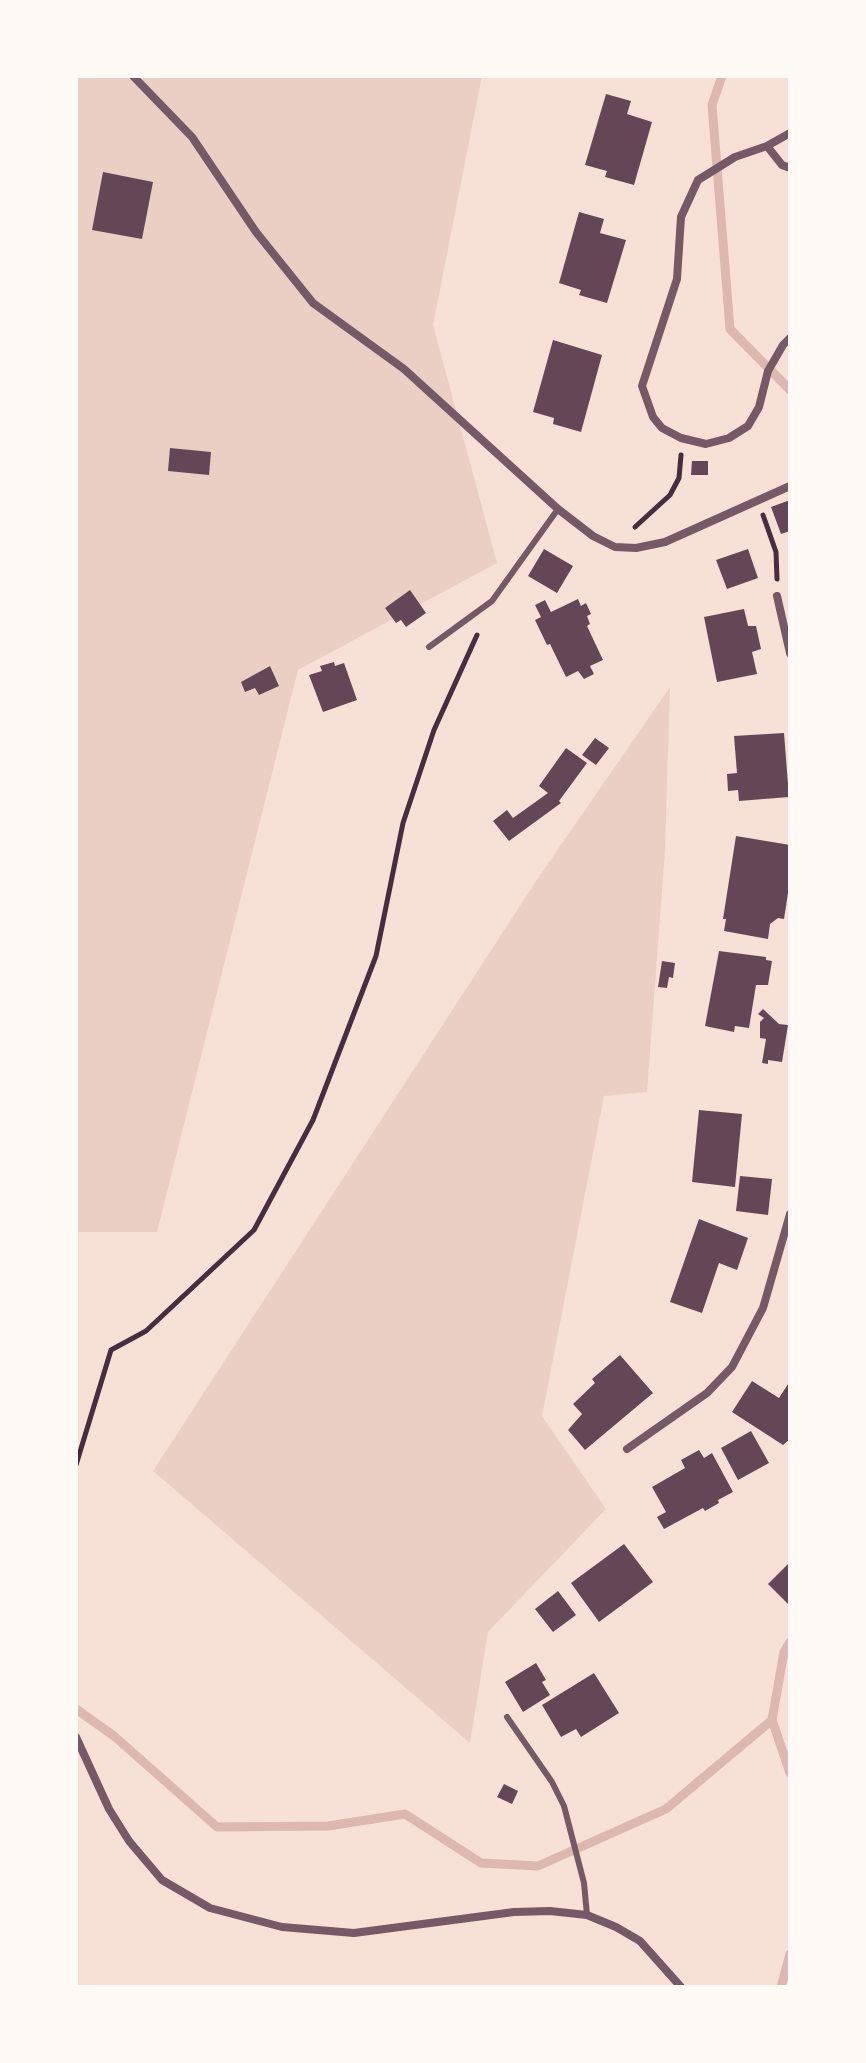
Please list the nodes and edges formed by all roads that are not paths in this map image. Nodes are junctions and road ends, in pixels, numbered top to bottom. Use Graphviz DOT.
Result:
graph roads {
  1 [pos="133,76"];
  2 [pos="790,133"];
  3 [pos="767,146"];
  4 [pos="790,168"];
  5 [pos="790,338"];
  6 [pos="790,486"];
  7 [pos="558,509"];
  8 [pos="777,596"];
  9 [pos="429,647"];
  10 [pos="790,653"];
  11 [pos="790,1214"];
  12 [pos="627,1449"];
  13 [pos="507,1717"];
  14 [pos="76,1737"];
  15 [pos="587,1915"];
  16 [pos="681,1987"];
  1 -- 7 [label="street"];
  2 -- 3 [label="street"];
  3 -- 4 [label="street"];
  3 -- 5 [label="street"];
  6 -- 7 [label="street"];
  7 -- 9 [label="lane"];
  8 -- 10 [label="street"];
  11 -- 12 [label="street"];
  13 -- 15 [label="lane"];
  14 -- 15 [label="street"];
  15 -- 16 [label="street"];
}
